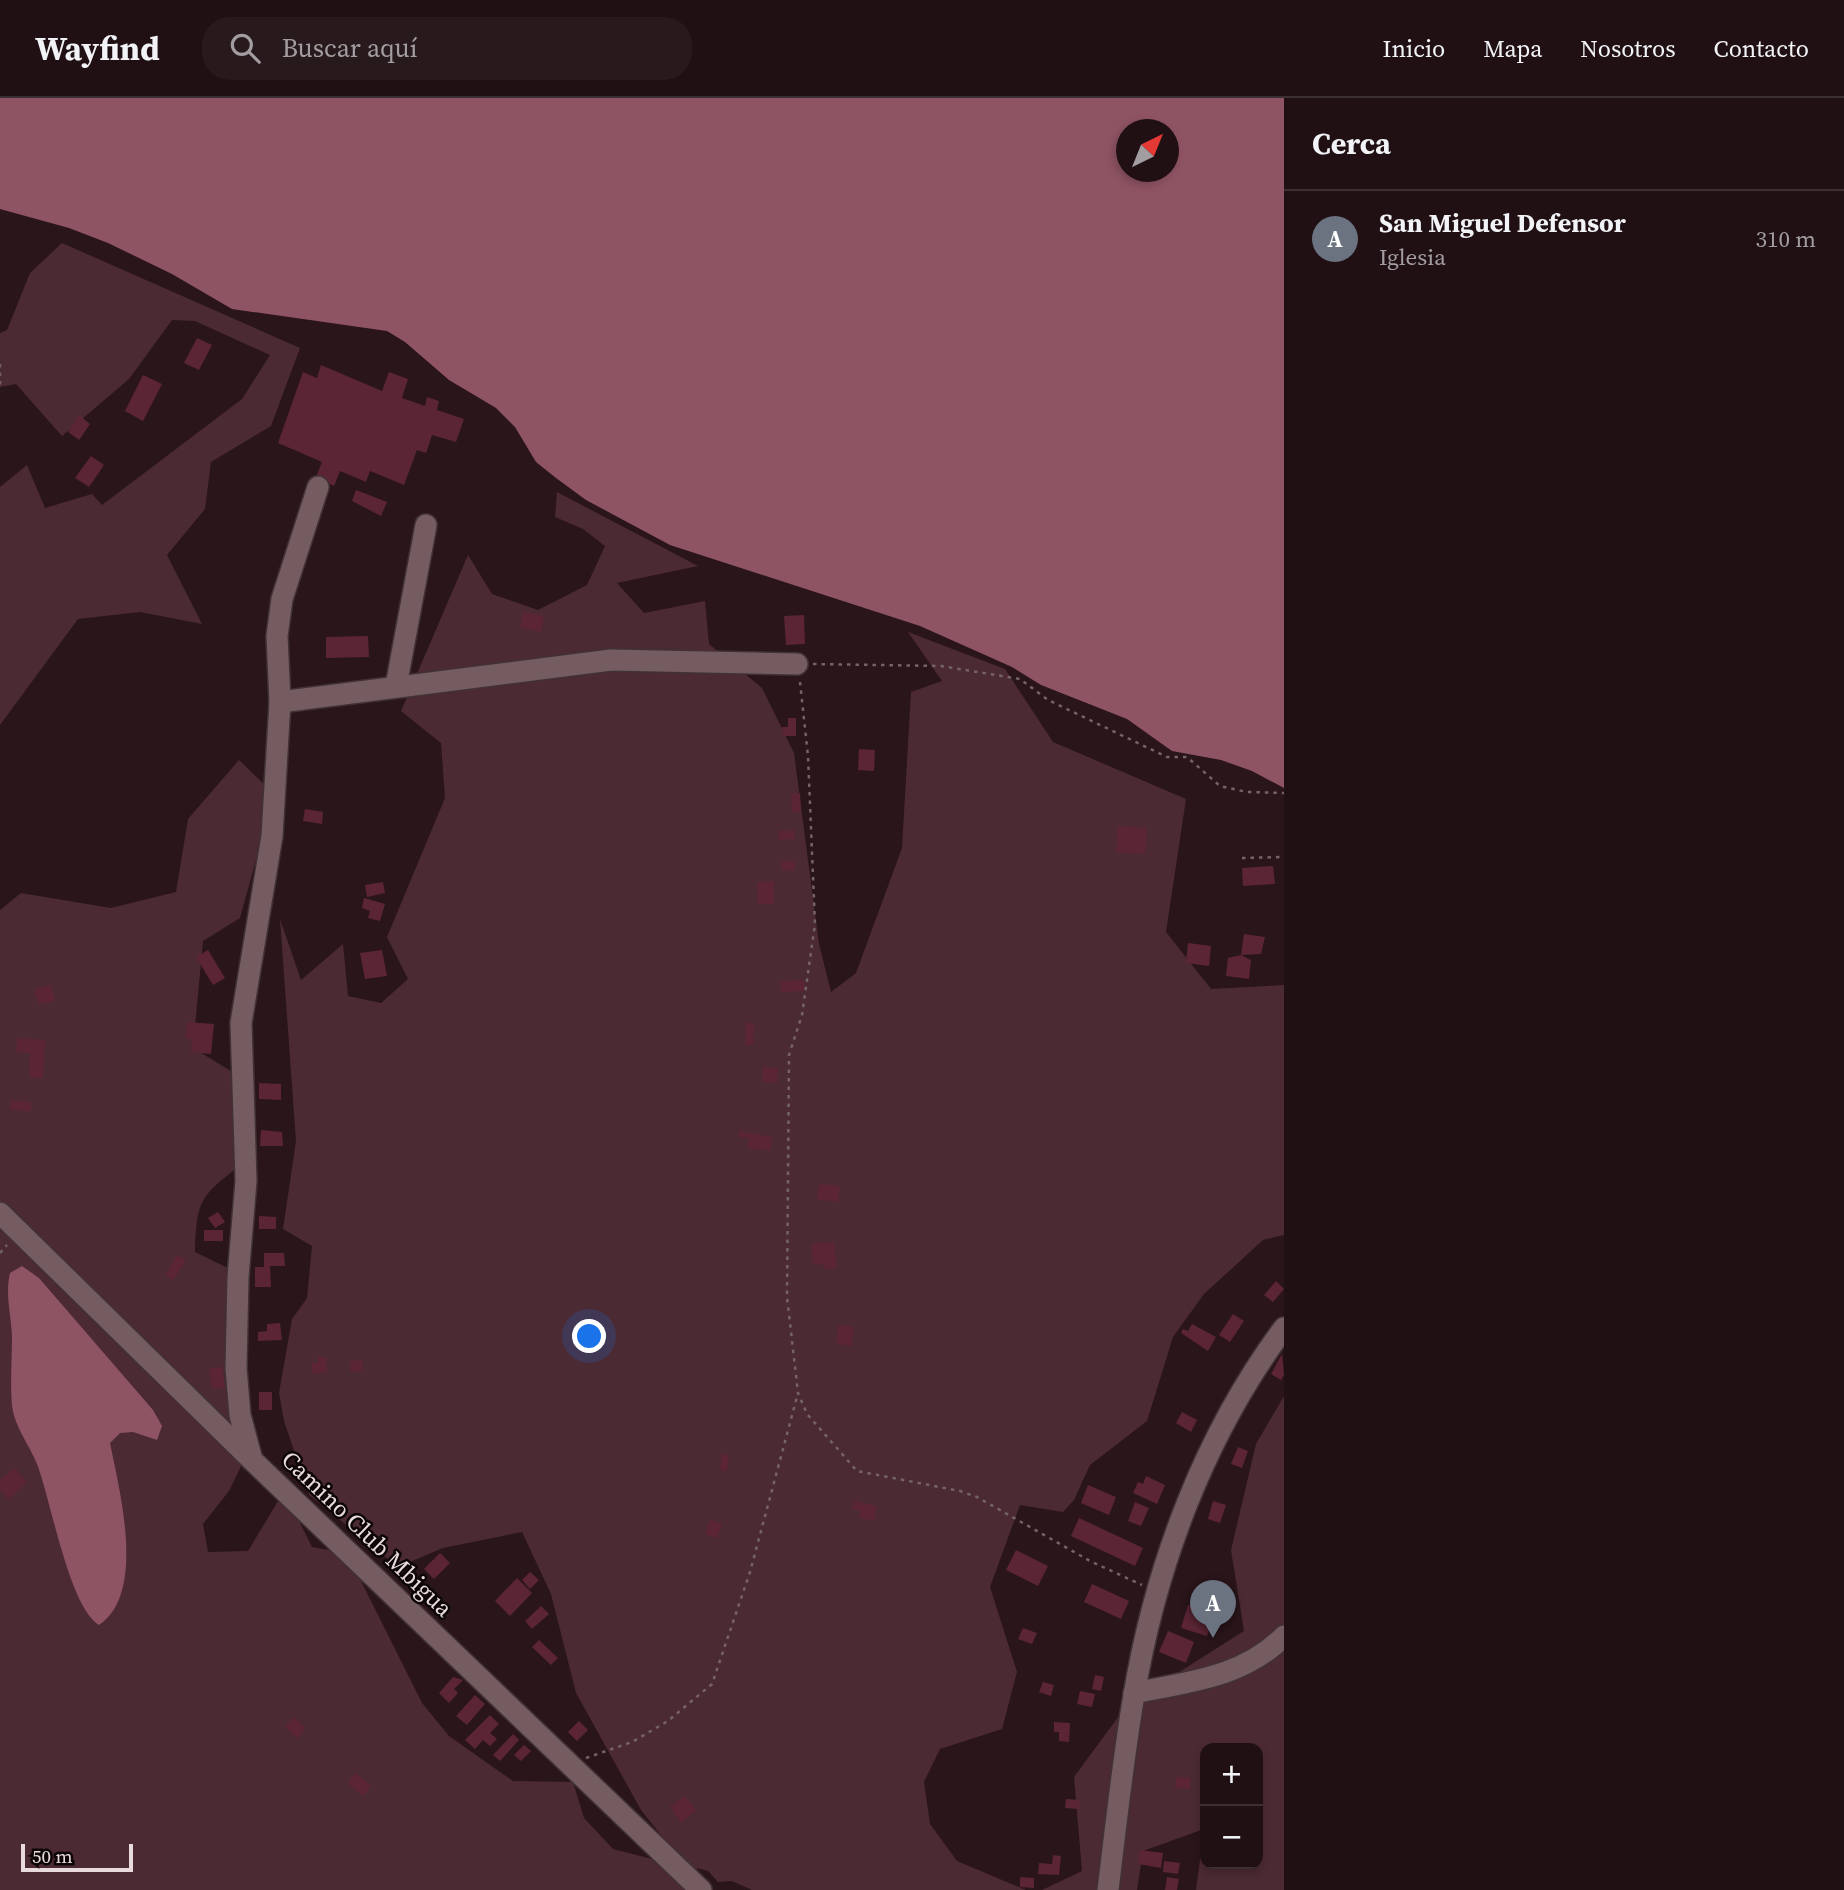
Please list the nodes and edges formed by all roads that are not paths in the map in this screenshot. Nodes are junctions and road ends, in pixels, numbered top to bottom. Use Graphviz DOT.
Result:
graph roads {
  1 [pos="318,487"];
  2 [pos="426,525"];
  3 [pos="796,664"];
  4 [pos="396,686"];
  5 [pos="280,702"];
  6 [pos="0,1213"];
  7 [pos="1284,1328"];
  8 [pos="252,1460"];
  9 [pos="1284,1636"];
  10 [pos="1134,1693"];
  11 [pos="701,1890"];
  12 [pos="1108,1890"];
  1 -- 5 [label="street"];
  2 -- 4 [label="street"];
  3 -- 4 [label="street"];
  4 -- 5 [label="street"];
  5 -- 8 [label="street"];
  6 -- 8 [label="street, Camino Club Mbigua"];
  7 -- 10 [label="street"];
  8 -- 11 [label="street, Camino Club Mbigua"];
  9 -- 10 [label="street"];
  10 -- 12 [label="street"];
}
